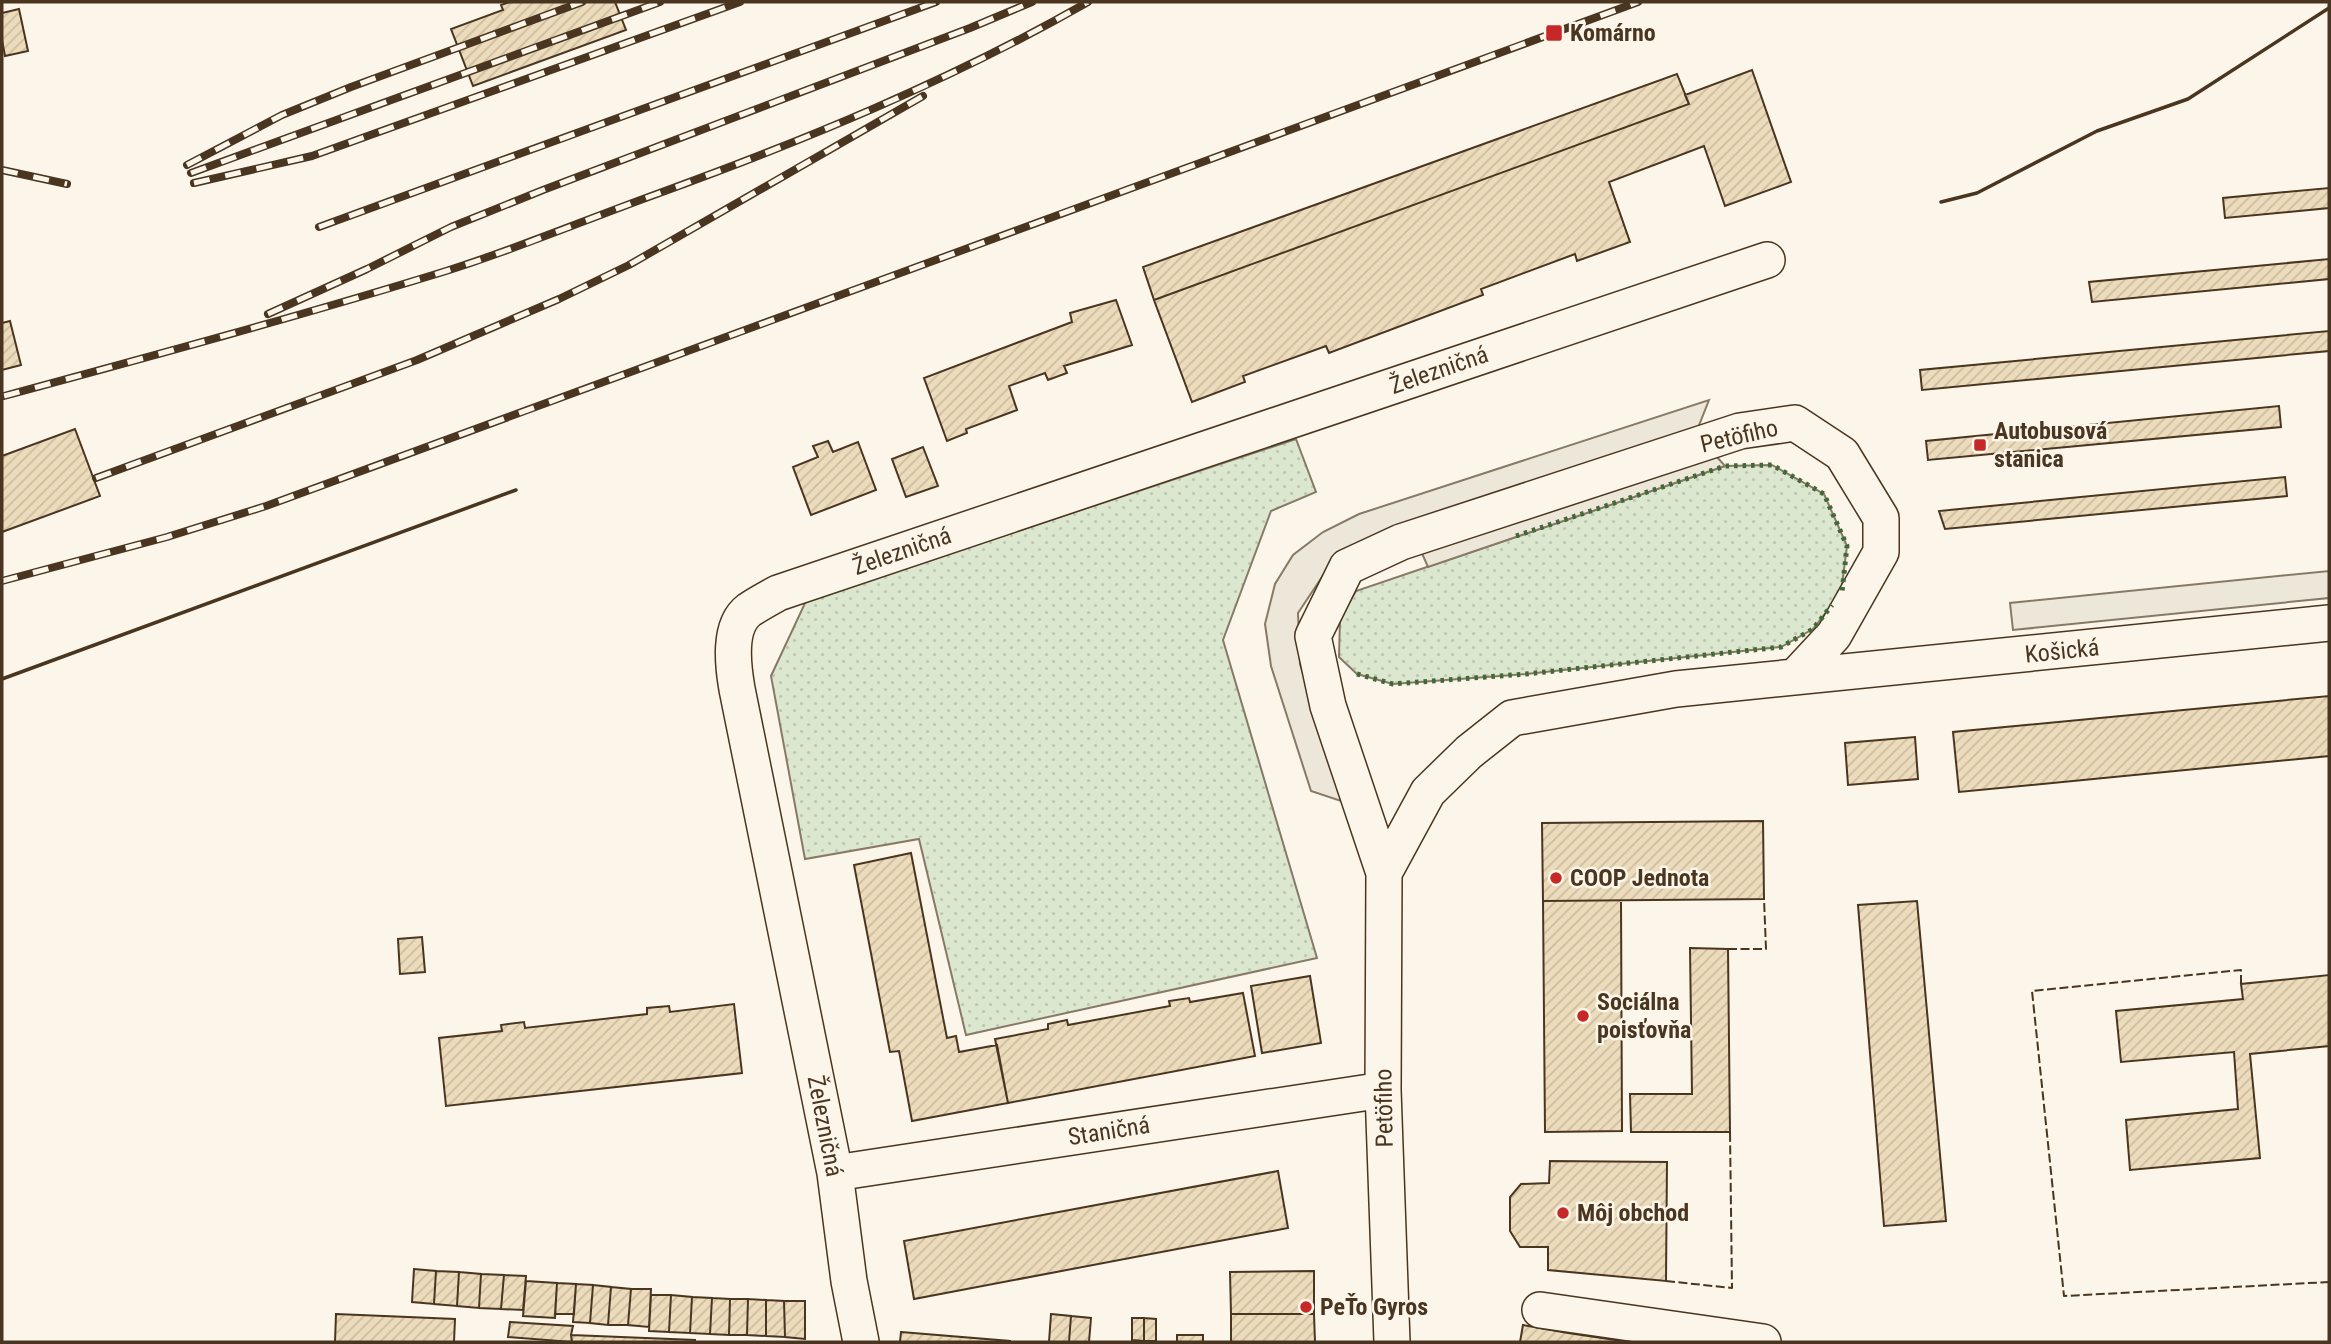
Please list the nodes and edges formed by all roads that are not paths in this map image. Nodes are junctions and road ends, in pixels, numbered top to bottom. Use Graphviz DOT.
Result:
graph roads {
  1 [pos="1767,260"];
  2 [pos="2329,623"];
  3 [pos="1796,677"];
  4 [pos="1384,873"];
  5 [pos="1383,1090"];
  6 [pos="835,1173"];
  7 [pos="1540,1310"];
  8 [pos="861,1342"];
  9 [pos="1392,1342"];
  10 [pos="1763,1342"];
  1 -- 6 [label="street, Železničná"];
  2 -- 3 [label="street, Košická"];
  3 -- 4 [label="street, Petöfiho"];
  3 -- 4 [label="street, Petöfiho"];
  4 -- 5 [label="street, Petöfiho"];
  5 -- 6 [label="street, Staničná"];
  5 -- 9 [label="street, Petöfiho"];
  6 -- 8 [label="street, Železničná"];
  7 -- 10 [label="street"];
}
